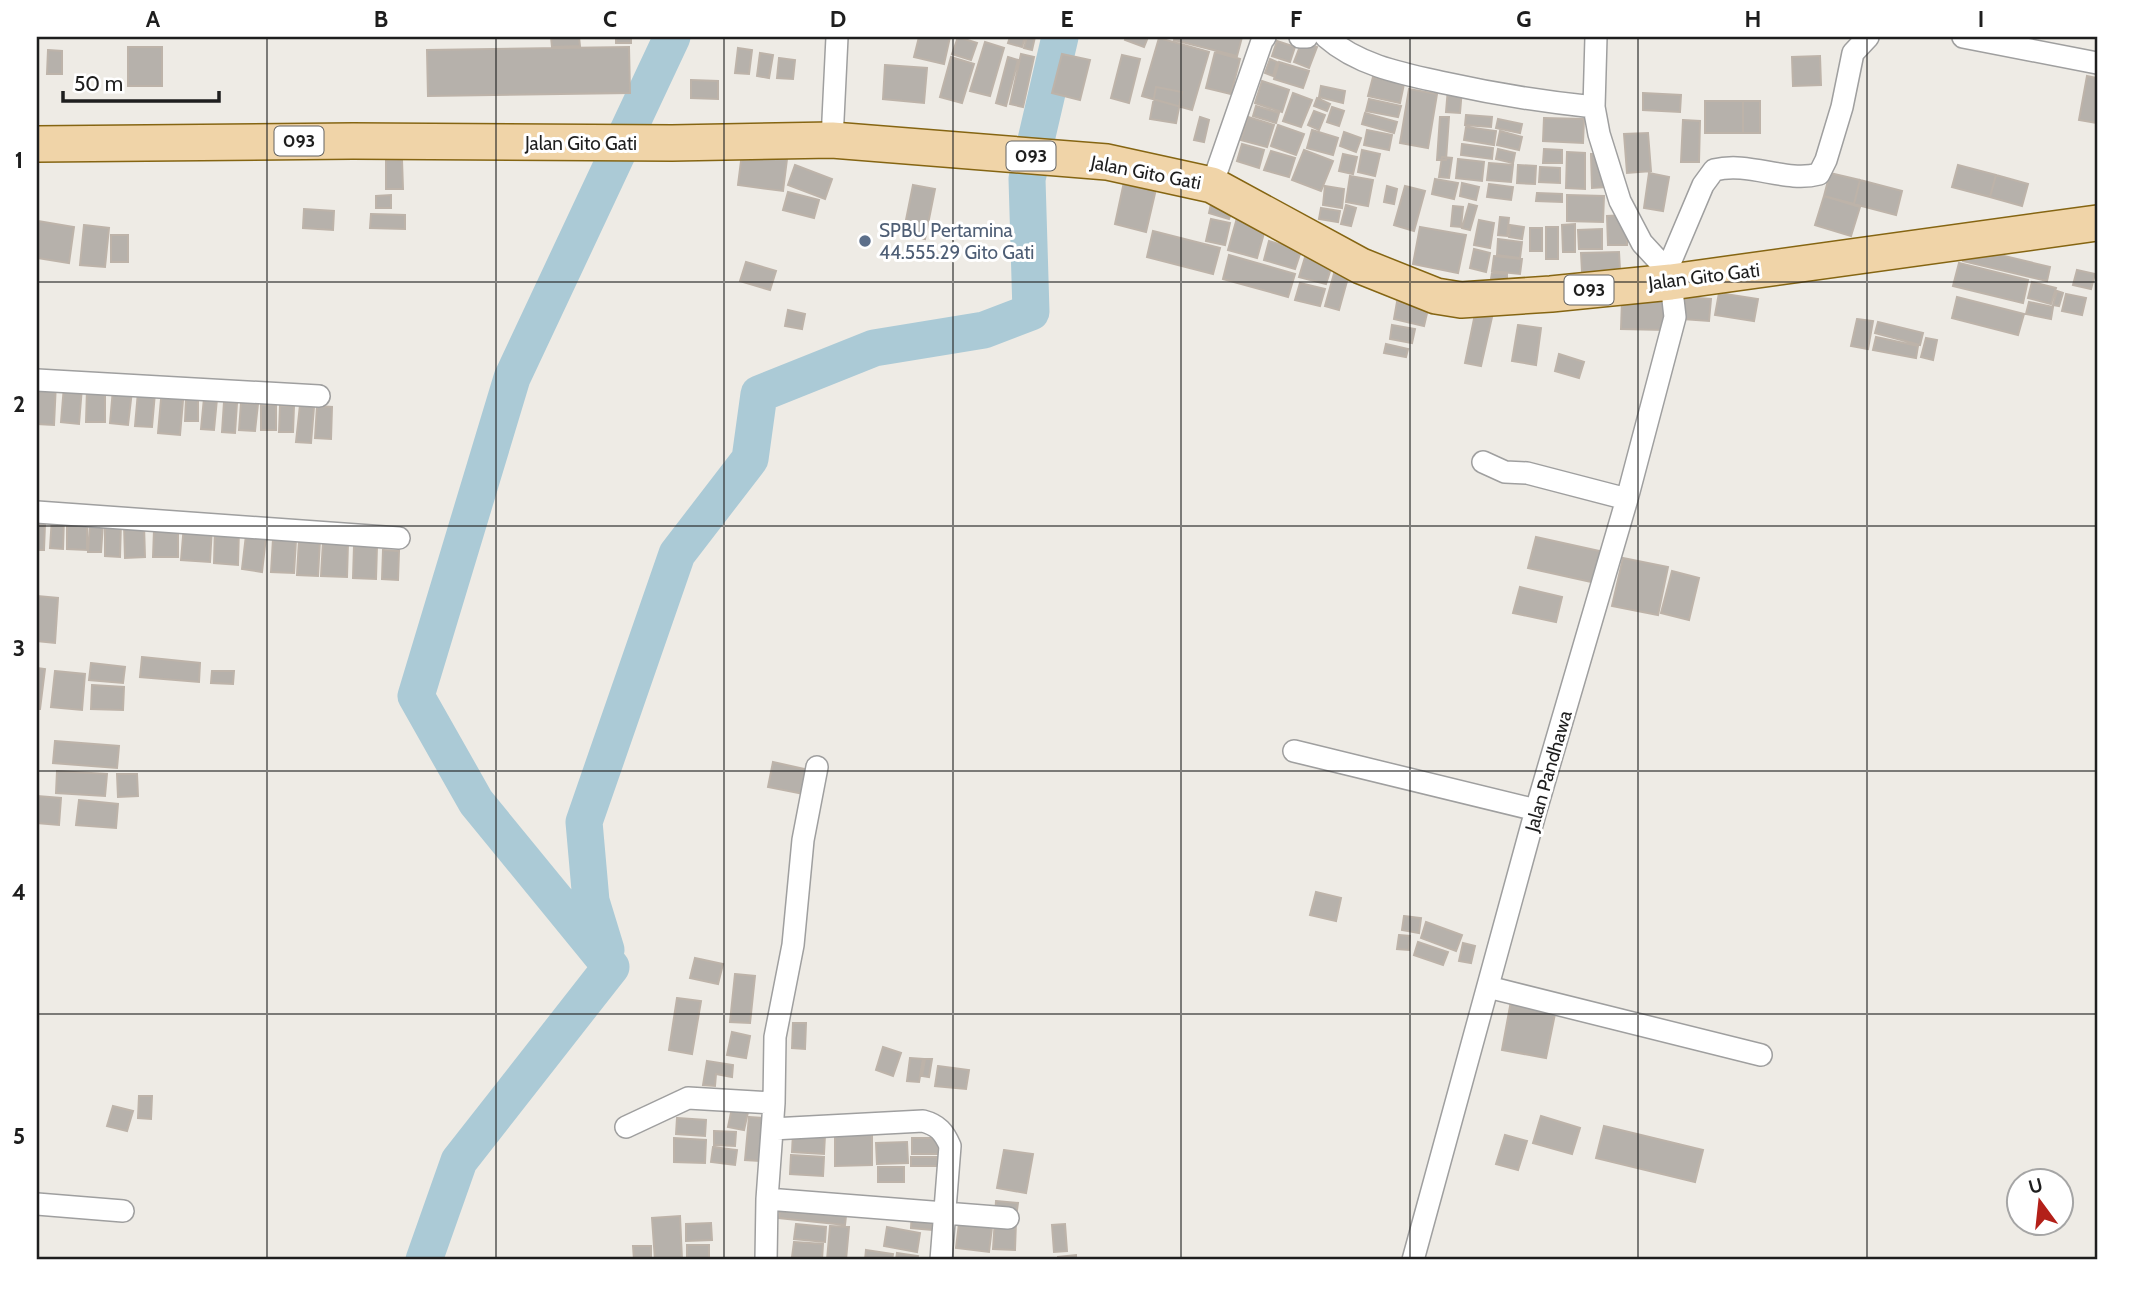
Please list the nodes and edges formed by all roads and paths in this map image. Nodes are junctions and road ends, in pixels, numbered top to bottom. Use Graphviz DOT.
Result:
graph roads {
  1 [pos="837,37"];
  2 [pos="1265,37"];
  3 [pos="1300,37"];
  4 [pos="1307,37"];
  5 [pos="1326,37"];
  6 [pos="1596,37"];
  7 [pos="1868,37"];
  8 [pos="1963,37"];
  9 [pos="2007,41"];
  10 [pos="2097,64"];
  11 [pos="1594,107"];
  12 [pos="832,140"];
  13 [pos="37,144"];
  14 [pos="1212,185"];
  15 [pos="2097,223"];
  16 [pos="1669,276"];
  17 [pos="37,380"];
  18 [pos="319,396"];
  19 [pos="1483,462"];
  20 [pos="1627,499"];
  21 [pos="37,512"];
  22 [pos="399,538"];
  23 [pos="1294,751"];
  24 [pos="817,766"];
  25 [pos="1536,810"];
  26 [pos="1488,987"];
  27 [pos="1761,1055"];
  28 [pos="774,1104"];
  29 [pos="626,1127"];
  30 [pos="772,1129"];
  31 [pos="767,1199"];
  32 [pos="37,1204"];
  33 [pos="123,1210"];
  34 [pos="945,1211"];
  35 [pos="1008,1218"];
  36 [pos="766,1260"];
  37 [pos="941,1260"];
  38 [pos="1413,1260"];
  1 -- 12 [label="street"];
  2 -- 14 [label="street"];
  3 -- 4 [label="street"];
  5 -- 11 [label="street"];
  6 -- 11 [label="street"];
  7 -- 16 [label="street"];
  8 -- 9 [label="street"];
  9 -- 10 [label="street"];
  11 -- 16 [label="street"];
  12 -- 13 [label="main road, Jalan Gito Gati / 093"];
  12 -- 14 [label="main road, Jalan Gito Gati / 093"];
  14 -- 16 [label="main road, Jalan Gito Gati / 093"];
  15 -- 16 [label="main road, Jalan Gito Gati / 093"];
  16 -- 20 [label="street, Jalan Pandhawa"];
  17 -- 18 [label="street"];
  19 -- 20 [label="street"];
  20 -- 25 [label="street, Jalan Pandhawa"];
  21 -- 22 [label="street"];
  23 -- 25 [label="street"];
  24 -- 28 [label="street"];
  25 -- 26 [label="street, Jalan Pandhawa"];
  26 -- 27 [label="street"];
  26 -- 38 [label="street, Jalan Pandhawa"];
  28 -- 29 [label="street"];
  28 -- 30 [label="street"];
  30 -- 31 [label="street"];
  30 -- 34 [label="street"];
  31 -- 34 [label="street"];
  31 -- 36 [label="street"];
  32 -- 33 [label="street"];
  34 -- 35 [label="street"];
  34 -- 37 [label="street"];
}
